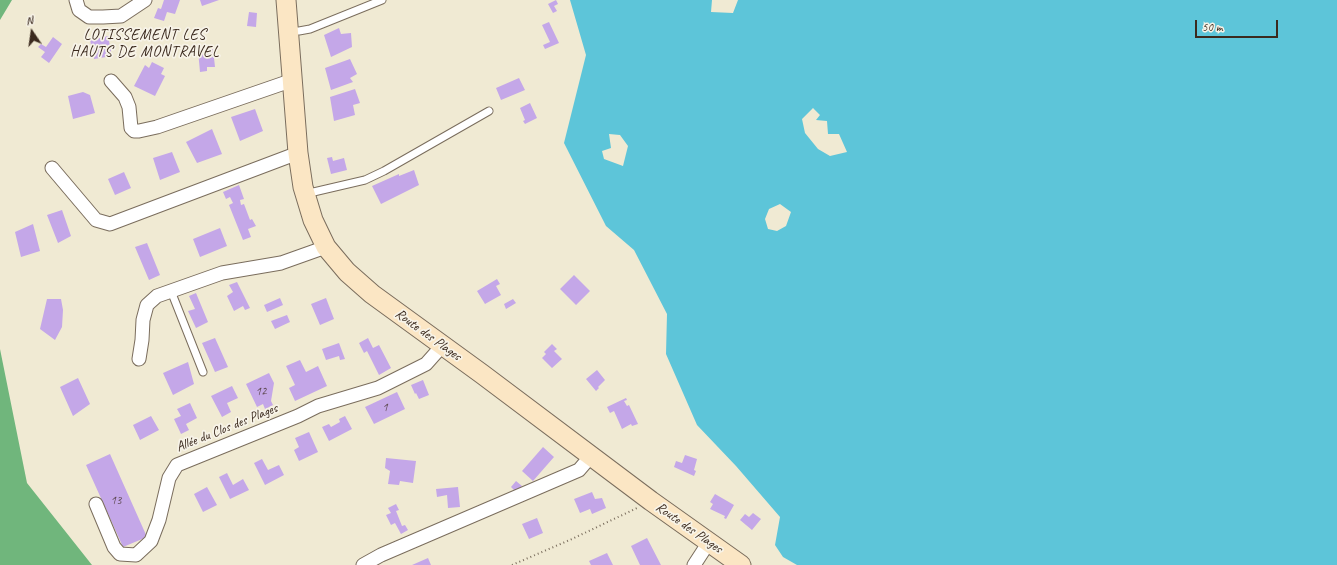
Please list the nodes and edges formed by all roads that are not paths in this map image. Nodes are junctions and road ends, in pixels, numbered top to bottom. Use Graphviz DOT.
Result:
graph roads {
  1 [pos="76,0"];
  2 [pos="145,0"];
  3 [pos="286,0"];
  4 [pos="382,0"];
  5 [pos="289,31"];
  6 [pos="293,80"];
  7 [pos="111,81"];
  8 [pos="489,111"];
  9 [pos="298,152"];
  10 [pos="52,168"];
  11 [pos="305,194"];
  12 [pos="326,246"];
  13 [pos="171,291"];
  14 [pos="442,346"];
  15 [pos="139,359"];
  16 [pos="203,372"];
  17 [pos="591,456"];
  18 [pos="96,504"];
  19 [pos="709,542"];
  20 [pos="363,565"];
  21 [pos="694,565"];
  22 [pos="741,565"];
  1 -- 2 [label="street"];
  3 -- 5 [label="street, Route des Plages"];
  4 -- 5 [label="lane"];
  5 -- 6 [label="street, Route des Plages"];
  6 -- 7 [label="street"];
  6 -- 9 [label="street, Route des Plages"];
  8 -- 11 [label="lane"];
  9 -- 10 [label="street"];
  9 -- 11 [label="street, Route des Plages"];
  11 -- 12 [label="street, Route des Plages"];
  12 -- 13 [label="street"];
  12 -- 14 [label="street, Route des Plages"];
  13 -- 15 [label="street"];
  13 -- 16 [label="lane"];
  14 -- 17 [label="street, Route des Plages"];
  14 -- 18 [label="street, Allée du Clos des Plages"];
  17 -- 19 [label="street, Route des Plages"];
  17 -- 20 [label="street"];
  19 -- 21 [label="street"];
  19 -- 22 [label="street, Route des Plages"];
}
